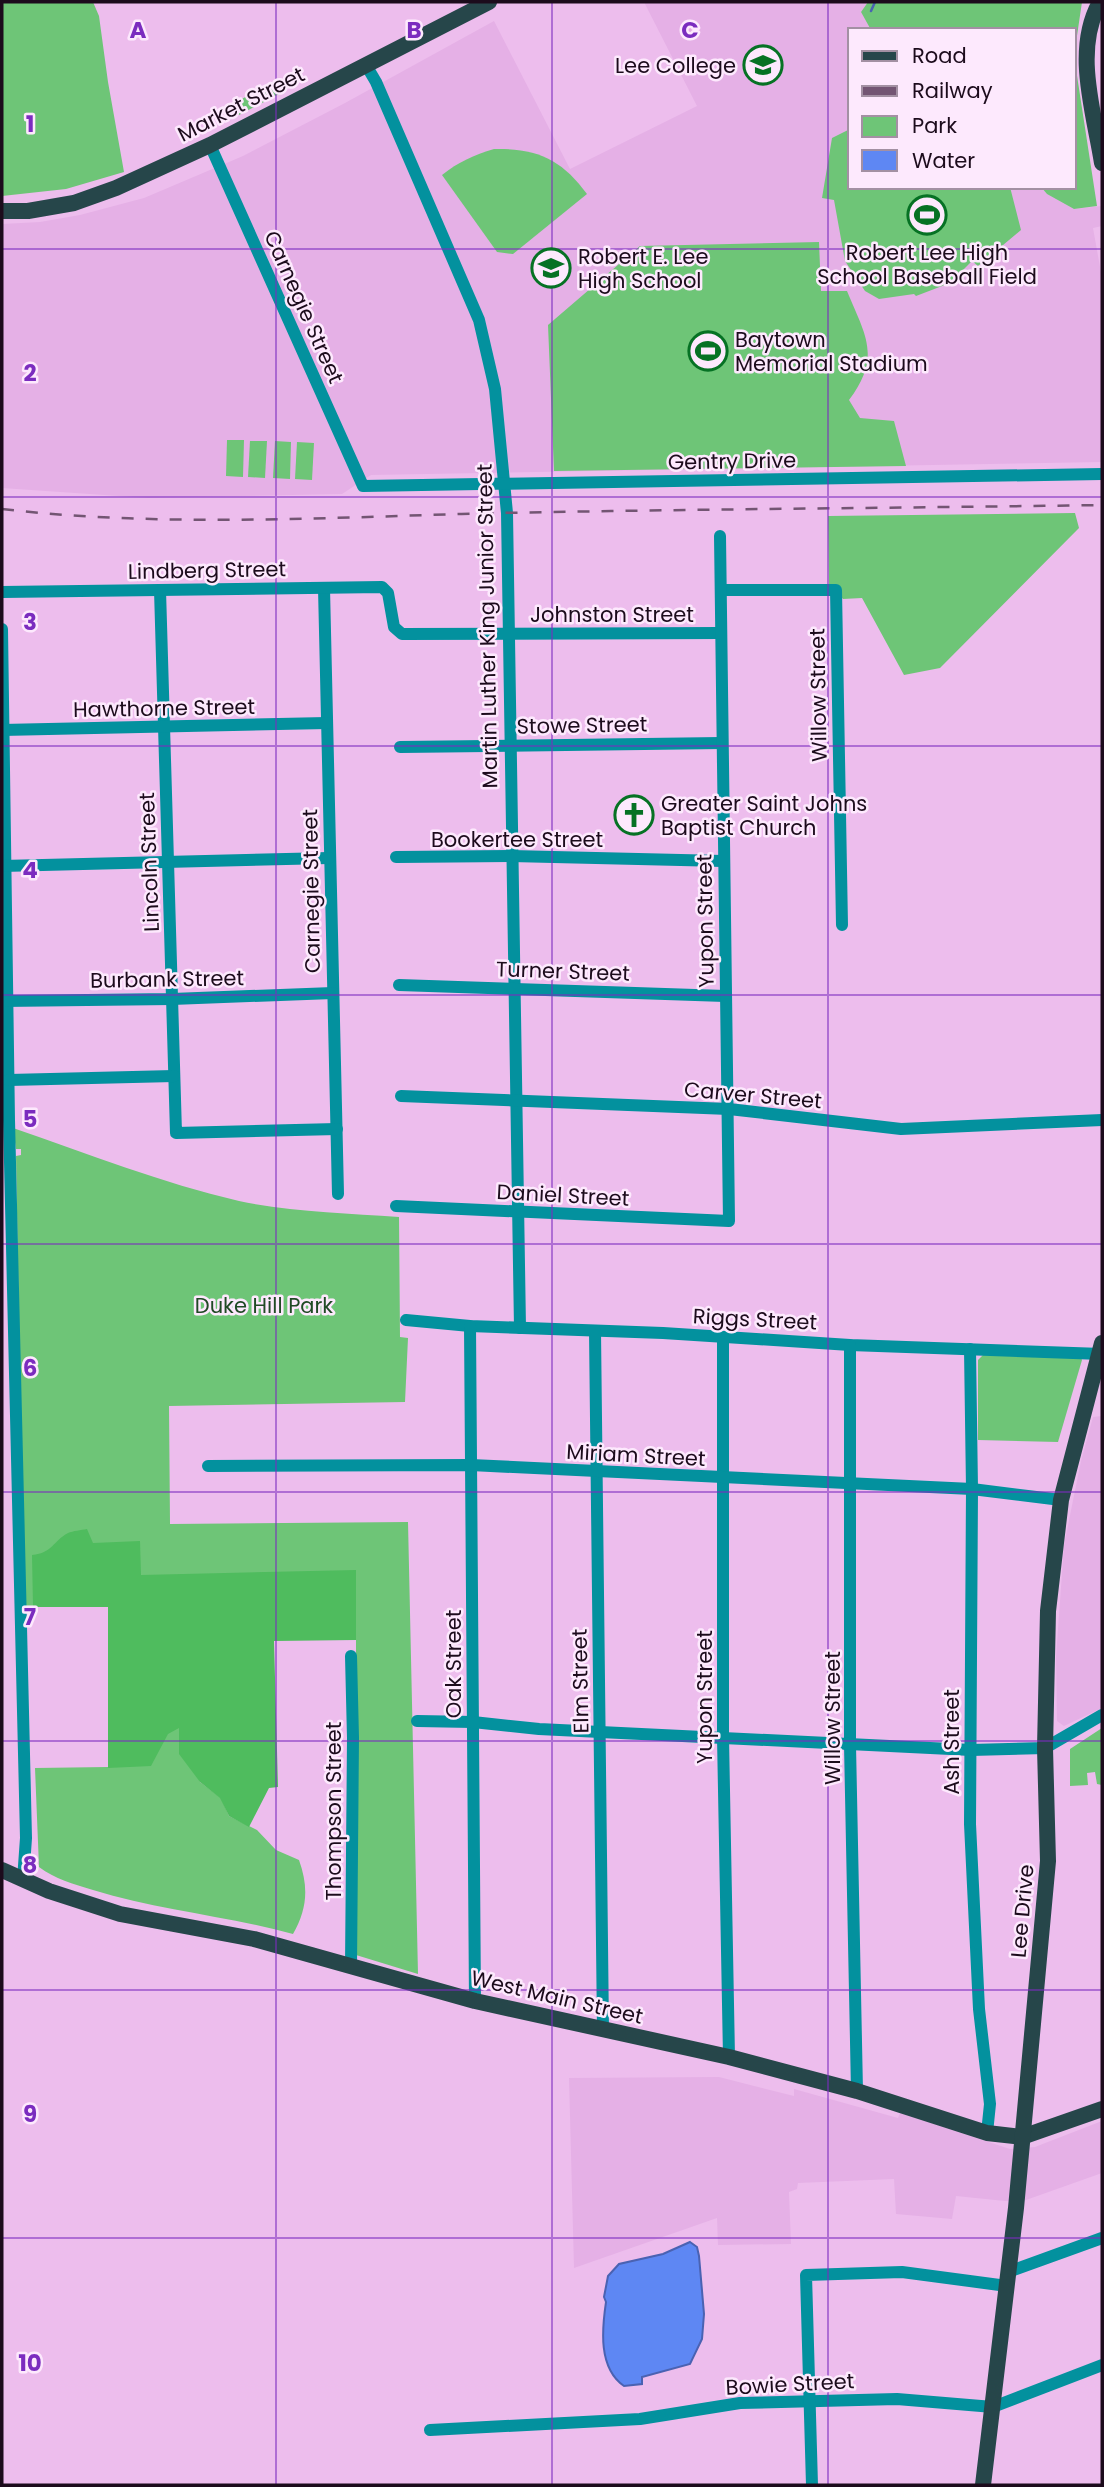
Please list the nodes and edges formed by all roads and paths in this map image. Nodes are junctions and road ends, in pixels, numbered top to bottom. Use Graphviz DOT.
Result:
graph roads {
  1 [pos="489,2"];
  2 [pos="1100,2"];
  3 [pos="366,65"];
  4 [pos="210,145"];
  5 [pos="1102,163"];
  6 [pos="2,211"];
  7 [pos="1102,474"];
  8 [pos="505,484"];
  9 [pos="363,485"];
  10 [pos="720,536"];
  11 [pos="324,588"];
  12 [pos="160,590"];
  13 [pos="720,590"];
  14 [pos="835,590"];
  15 [pos="2,593"];
  16 [pos="391,614"];
  17 [pos="2,629"];
  18 [pos="721,633"];
  19 [pos="509,634"];
  20 [pos="327,723"];
  21 [pos="164,727"];
  22 [pos="3,730"];
  23 [pos="722,743"];
  24 [pos="509,746"];
  25 [pos="400,747"];
  26 [pos="511,856"];
  27 [pos="396,857"];
  28 [pos="329,858"];
  29 [pos="723,861"];
  30 [pos="168,863"];
  31 [pos="4,866"];
  32 [pos="842,925"];
  33 [pos="398,985"];
  34 [pos="514,989"];
  35 [pos="333,993"];
  36 [pos="725,996"];
  37 [pos="172,999"];
  38 [pos="4,1000"];
  39 [pos="174,1076"];
  40 [pos="9,1080"];
  41 [pos="401,1096"];
  42 [pos="517,1102"];
  43 [pos="729,1110"];
  44 [pos="1102,1120"];
  45 [pos="337,1129"];
  46 [pos="338,1194"];
  47 [pos="396,1206"];
  48 [pos="520,1212"];
  49 [pos="729,1221"];
  50 [pos="406,1320"];
  51 [pos="470,1326"];
  52 [pos="520,1328"];
  53 [pos="596,1331"];
  54 [pos="723,1337"];
  55 [pos="850,1345"];
  56 [pos="970,1349"];
  57 [pos="1101,1350"];
  58 [pos="471,1465"];
  59 [pos="208,1466"];
  60 [pos="598,1472"];
  61 [pos="722,1479"];
  62 [pos="851,1483"];
  63 [pos="972,1489"];
  64 [pos="1061,1500"];
  65 [pos="351,1656"];
  66 [pos="1102,1715"];
  67 [pos="417,1721"];
  68 [pos="473,1722"];
  69 [pos="600,1732"];
  70 [pos="723,1737"];
  71 [pos="850,1745"];
  72 [pos="1045,1748"];
  73 [pos="971,1750"];
  74 [pos="2,1870"];
  75 [pos="23,1880"];
  76 [pos="351,1966"];
  77 [pos="475,2001"];
  78 [pos="603,2030"];
  79 [pos="729,2057"];
  80 [pos="857,2091"];
  81 [pos="1102,2109"];
  82 [pos="988,2133"];
  83 [pos="1022,2137"];
  84 [pos="1102,2238"];
  85 [pos="1008,2279"];
  86 [pos="1102,2365"];
  87 [pos="809,2401"];
  88 [pos="992,2407"];
  89 [pos="430,2430"];
  90 [pos="811,2485"];
  91 [pos="983,2485"];
  1 -- 3 [label="main road, Market Street"];
  2 -- 5 [label="main road"];
  3 -- 4 [label="main road, Market Street"];
  3 -- 8 [label="street, Martin Luther King Junior Street"];
  4 -- 6 [label="main road, Market Street"];
  4 -- 9 [label="street, Carnegie Street"];
  7 -- 8 [label="street, Gentry Drive"];
  8 -- 9 [label="street, Gentry Drive"];
  8 -- 19 [label="street, Martin Luther King Junior Street"];
  10 -- 13 [label="street, Yupon Street"];
  11 -- 12 [label="street, Lindberg Street"];
  11 -- 16 [label="street, Lindberg Street"];
  11 -- 20 [label="street, Carnegie Street"];
  12 -- 15 [label="street, Lindberg Street"];
  12 -- 21 [label="street, Lincoln Street"];
  13 -- 14 [label="street, Johnston Street"];
  13 -- 18 [label="street, Yupon Street"];
  14 -- 32 [label="street, Willow Street"];
  16 -- 19 [label="street, Johnston Street"];
  17 -- 22 [label="street"];
  18 -- 19 [label="street, Johnston Street"];
  18 -- 23 [label="street, Yupon Street"];
  19 -- 24 [label="street, Martin Luther King Junior Street"];
  20 -- 21 [label="street, Hawthorne Street"];
  20 -- 28 [label="street, Carnegie Street"];
  21 -- 22 [label="street, Hawthorne Street"];
  21 -- 30 [label="street, Lincoln Street"];
  22 -- 31 [label="street"];
  23 -- 24 [label="street, Stowe Street"];
  23 -- 29 [label="street, Yupon Street"];
  24 -- 25 [label="street, Stowe Street"];
  24 -- 26 [label="street, Martin Luther King Junior Street"];
  26 -- 27 [label="street, Bookertee Street"];
  26 -- 29 [label="street, Bookertee Street"];
  26 -- 34 [label="street, Martin Luther King Junior Street"];
  28 -- 30 [label="street"];
  28 -- 35 [label="street, Carnegie Street"];
  29 -- 36 [label="street, Yupon Street"];
  30 -- 31 [label="street"];
  30 -- 37 [label="street, Lincoln Street"];
  31 -- 38 [label="street"];
  33 -- 34 [label="street, Turner Street"];
  34 -- 36 [label="street, Turner Street"];
  34 -- 42 [label="street, Martin Luther King Junior Street"];
  35 -- 37 [label="street, Burbank Street"];
  35 -- 45 [label="street, Carnegie Street"];
  36 -- 43 [label="street, Yupon Street"];
  37 -- 38 [label="street, Burbank Street"];
  37 -- 39 [label="street, Lincoln Street"];
  38 -- 40 [label="street"];
  39 -- 40 [label="street"];
  39 -- 45 [label="street, Lincoln Street"];
  40 -- 75 [label="street"];
  41 -- 42 [label="street, Carver Street"];
  42 -- 43 [label="street, Carver Street"];
  42 -- 48 [label="street, Martin Luther King Junior Street"];
  43 -- 44 [label="street, Carver Street"];
  43 -- 49 [label="street, Yupon Street"];
  45 -- 46 [label="street, Carnegie Street"];
  47 -- 48 [label="street, Daniel Street"];
  48 -- 49 [label="street, Daniel Street"];
  48 -- 52 [label="street, Martin Luther King Junior Street"];
  50 -- 51 [label="street, Riggs Street"];
  51 -- 52 [label="street, Riggs Street"];
  51 -- 58 [label="street, Oak Street"];
  52 -- 53 [label="street, Riggs Street"];
  53 -- 54 [label="street, Riggs Street"];
  53 -- 60 [label="street, Elm Street"];
  54 -- 55 [label="street, Riggs Street"];
  54 -- 61 [label="street, Yupon Street"];
  55 -- 56 [label="street, Riggs Street"];
  55 -- 62 [label="street, Willow Street"];
  56 -- 57 [label="street, Riggs Street"];
  56 -- 63 [label="street, Ash Street"];
  57 -- 64 [label="main road, Lee Drive"];
  58 -- 59 [label="street, Miriam Street"];
  58 -- 60 [label="street, Miriam Street"];
  58 -- 68 [label="street, Oak Street"];
  60 -- 61 [label="street, Miriam Street"];
  60 -- 69 [label="street, Elm Street"];
  61 -- 62 [label="street, Miriam Street"];
  61 -- 70 [label="street, Yupon Street"];
  62 -- 63 [label="street, Miriam Street"];
  62 -- 71 [label="street, Willow Street"];
  63 -- 64 [label="street, Miriam Street"];
  63 -- 73 [label="street, Ash Street"];
  64 -- 72 [label="main road, Lee Drive"];
  65 -- 76 [label="street, Thompson Street"];
  66 -- 72 [label="street"];
  67 -- 68 [label="street"];
  68 -- 69 [label="street"];
  68 -- 77 [label="street, Oak Street"];
  69 -- 70 [label="street"];
  69 -- 78 [label="street, Elm Street"];
  70 -- 71 [label="street"];
  70 -- 79 [label="street, Yupon Street"];
  71 -- 73 [label="street"];
  71 -- 80 [label="street, Willow Street"];
  72 -- 73 [label="street"];
  72 -- 83 [label="main road, Lee Drive"];
  73 -- 82 [label="street, Ash Street"];
  74 -- 75 [label="main road, West Main Street"];
  75 -- 76 [label="main road, West Main Street"];
  76 -- 77 [label="main road, West Main Street"];
  77 -- 78 [label="main road, West Main Street"];
  78 -- 79 [label="main road, West Main Street"];
  79 -- 80 [label="main road, West Main Street"];
  80 -- 82 [label="main road, West Main Street"];
  81 -- 83 [label="main road, West Main Street"];
  82 -- 83 [label="main road, West Main Street"];
  83 -- 85 [label="main road, Lee Drive"];
  84 -- 85 [label="street"];
  85 -- 87 [label="street"];
  85 -- 88 [label="main road, Lee Drive"];
  86 -- 88 [label="street, Bowie Street"];
  87 -- 88 [label="street, Bowie Street"];
  87 -- 89 [label="street, Bowie Street"];
  87 -- 90 [label="street"];
  88 -- 91 [label="main road, Lee Drive"];
}
